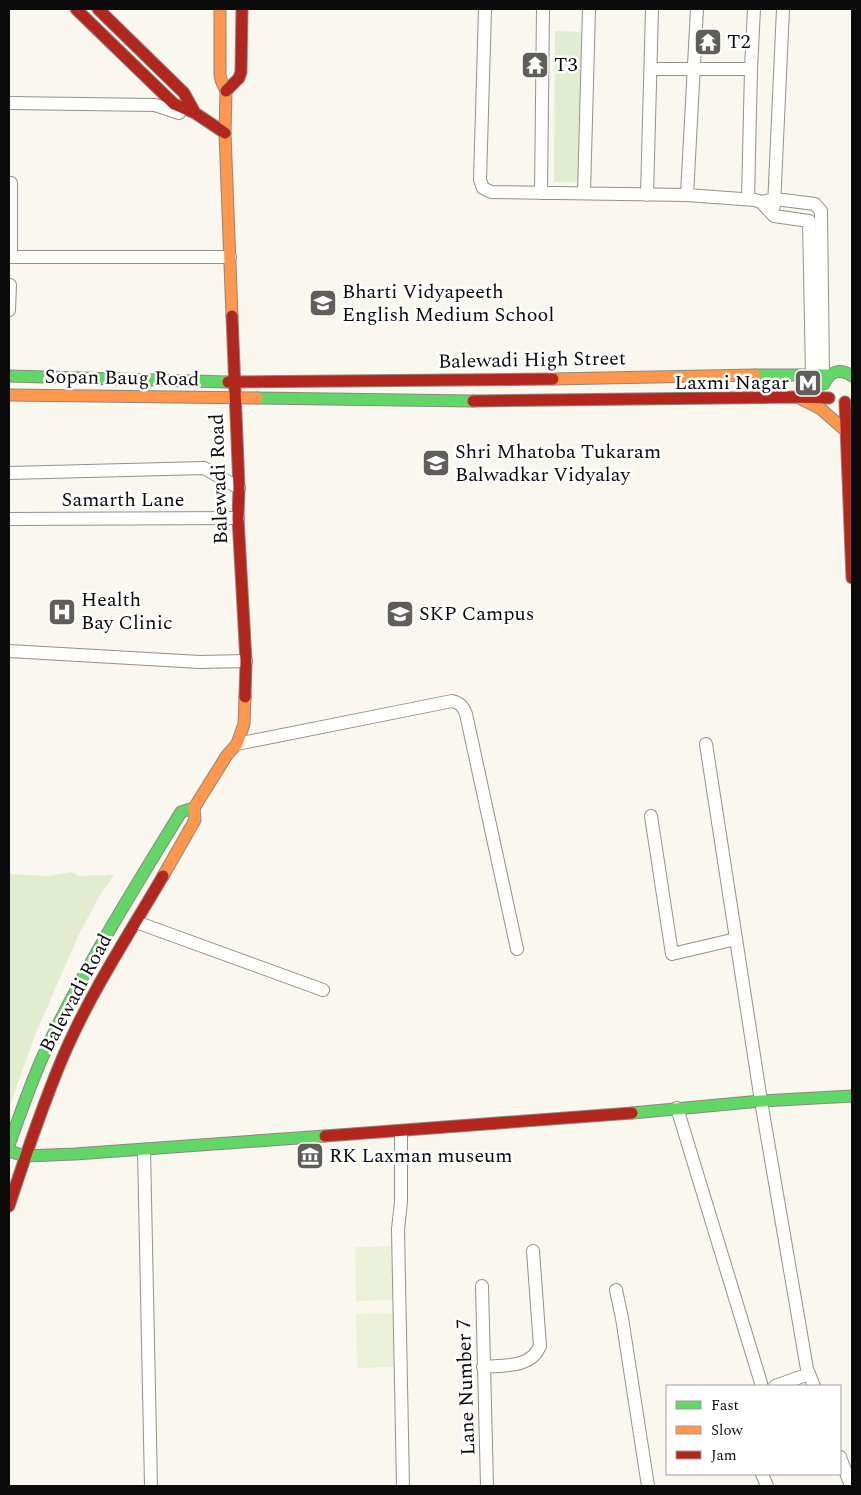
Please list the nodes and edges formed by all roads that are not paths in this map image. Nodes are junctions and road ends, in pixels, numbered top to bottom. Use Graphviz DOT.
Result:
graph roads {
  1 [pos="76,9"];
  2 [pos="98,9"];
  3 [pos="220,9"];
  4 [pos="242,9"];
  5 [pos="485,9"];
  6 [pos="544,9"];
  7 [pos="589,9"];
  8 [pos="652,9"];
  9 [pos="697,9"];
  10 [pos="754,9"];
  11 [pos="783,9"];
  12 [pos="651,69"];
  13 [pos="694,69"];
  14 [pos="751,69"];
  15 [pos="226,91"];
  16 [pos="9,102"];
  17 [pos="195,113"];
  18 [pos="225,134"];
  19 [pos="10,183"];
  20 [pos="541,193"];
  21 [pos="584,193"];
  22 [pos="647,194"];
  23 [pos="687,195"];
  24 [pos="748,199"];
  25 [pos="775,199"];
  26 [pos="761,202"];
  27 [pos="818,206"];
  28 [pos="774,216"];
  29 [pos="809,221"];
  30 [pos="10,256"];
  31 [pos="230,256"];
  32 [pos="10,285"];
  33 [pos="9,310"];
  34 [pos="821,374"];
  35 [pos="9,376"];
  36 [pos="852,376"];
  37 [pos="235,382"];
  38 [pos="9,395"];
  39 [pos="796,397"];
  40 [pos="236,398"];
  41 [pos="828,398"];
  42 [pos="849,400"];
  43 [pos="849,427"];
  44 [pos="9,473"];
  45 [pos="239,488"];
  46 [pos="238,518"];
  47 [pos="9,519"];
  48 [pos="852,578"];
  49 [pos="9,651"];
  50 [pos="246,662"];
  51 [pos="237,744"];
  52 [pos="706,744"];
  53 [pos="194,808"];
  54 [pos="651,816"];
  55 [pos="136,922"];
  56 [pos="736,940"];
  57 [pos="517,948"];
  58 [pos="323,990"];
  59 [pos="852,1096"];
  60 [pos="761,1101"];
  61 [pos="677,1108"];
  62 [pos="401,1130"];
  63 [pos="9,1144"];
  64 [pos="144,1150"];
  65 [pos="9,1151"];
  66 [pos="25,1156"];
  67 [pos="9,1206"];
  68 [pos="533,1250"];
  69 [pos="482,1286"];
  70 [pos="616,1290"];
  71 [pos="484,1367"];
  72 [pos="811,1380"];
  73 [pos="761,1383"];
  74 [pos="781,1385"];
  75 [pos="841,1460"];
  76 [pos="151,1486"];
  77 [pos="403,1486"];
  78 [pos="487,1486"];
  79 [pos="648,1486"];
  80 [pos="851,1486"];
  1 -- 17 [label="street"];
  2 -- 17 [label="street"];
  3 -- 15 [label="street"];
  4 -- 15 [label="street"];
  5 -- 20 [label="street"];
  6 -- 20 [label="street"];
  7 -- 21 [label="street"];
  8 -- 12 [label="street"];
  9 -- 13 [label="street"];
  10 -- 14 [label="street"];
  11 -- 25 [label="street"];
  12 -- 13 [label="street"];
  12 -- 22 [label="street"];
  13 -- 14 [label="street"];
  13 -- 23 [label="street"];
  14 -- 24 [label="street"];
  15 -- 18 [label="street, Balewadi Road"];
  16 -- 18 [label="street"];
  17 -- 18 [label="street"];
  18 -- 31 [label="street, Balewadi Road"];
  19 -- 30 [label="street"];
  20 -- 21 [label="street"];
  21 -- 22 [label="street"];
  22 -- 23 [label="street"];
  23 -- 24 [label="street"];
  24 -- 26 [label="street"];
  25 -- 26 [label="street"];
  25 -- 27 [label="street"];
  25 -- 28 [label="street"];
  26 -- 28 [label="street"];
  27 -- 29 [label="street"];
  27 -- 34 [label="street"];
  28 -- 29 [label="street"];
  29 -- 34 [label="street"];
  30 -- 31 [label="street"];
  31 -- 37 [label="street, Balewadi Road"];
  32 -- 33 [label="street"];
  34 -- 36 [label="street, Balewadi High Street"];
  34 -- 37 [label="street, Balewadi High Street"];
  34 -- 41 [label="street"];
  35 -- 37 [label="street, Sopan Baug Road"];
  37 -- 40 [label="street, Balewadi Road"];
  38 -- 40 [label="street, Sopan Baug Road"];
  39 -- 40 [label="street, Balewadi High Street"];
  39 -- 41 [label="street, Balewadi High Street"];
  39 -- 43 [label="street"];
  40 -- 45 [label="street, Balewadi Road"];
  41 -- 42 [label="street, Balewadi High Street"];
  42 -- 43 [label="street"];
  43 -- 48 [label="street"];
  44 -- 45 [label="street"];
  45 -- 46 [label="street, Balewadi Road"];
  46 -- 47 [label="street, Samarth Lane"];
  46 -- 50 [label="street, Balewadi Road"];
  49 -- 50 [label="street"];
  50 -- 51 [label="street, Balewadi Road"];
  51 -- 53 [label="street, Balewadi Road"];
  51 -- 57 [label="street"];
  52 -- 56 [label="street"];
  53 -- 55 [label="street, Balewadi Road"];
  53 -- 63 [label="street, Balewadi Road"];
  54 -- 56 [label="street"];
  55 -- 58 [label="street"];
  55 -- 66 [label="street, Balewadi Road"];
  56 -- 60 [label="street"];
  59 -- 60 [label="street"];
  60 -- 61 [label="street"];
  60 -- 72 [label="street"];
  61 -- 62 [label="street"];
  61 -- 73 [label="street"];
  62 -- 64 [label="street"];
  62 -- 77 [label="street"];
  64 -- 66 [label="street"];
  64 -- 76 [label="street"];
  65 -- 66 [label="street"];
  66 -- 67 [label="street, Balewadi Road"];
  68 -- 71 [label="street"];
  69 -- 71 [label="street, Lane Number 7"];
  70 -- 79 [label="street"];
  71 -- 78 [label="street, Lane Number 7"];
  72 -- 74 [label="street"];
  75 -- 80 [label="street"];
}
